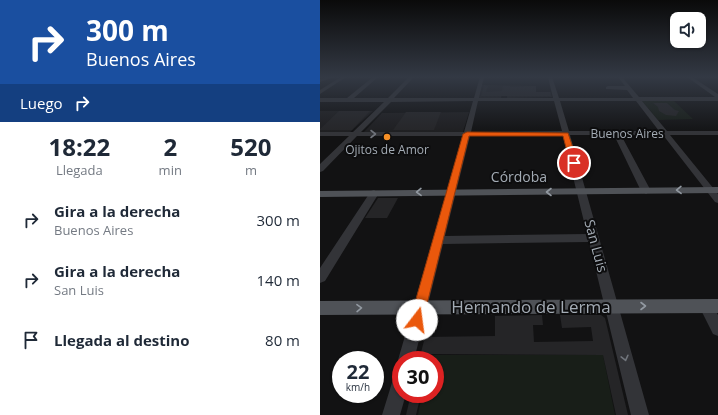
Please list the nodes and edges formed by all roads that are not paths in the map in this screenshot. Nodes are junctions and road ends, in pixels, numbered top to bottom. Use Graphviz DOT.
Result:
graph roads {
  1 [pos="352,96"];
  2 [pos="393,96"];
  3 [pos="476,96"];
  4 [pos="555,96"];
  5 [pos="635,96"];
  6 [pos="718,98"];
  7 [pos="637,99"];
  8 [pos="320,100"];
  9 [pos="348,100"];
  10 [pos="389,100"];
  11 [pos="475,100"];
  12 [pos="556,100"];
  13 [pos="718,133"];
  14 [pos="320,134"];
  15 [pos="354,134"];
  16 [pos="467,134"];
  17 [pos="566,134"];
  18 [pos="616,134"];
  19 [pos="665,134"];
  20 [pos="322,166"];
  21 [pos="714,190"];
  22 [pos="646,191"];
  23 [pos="451,192"];
  24 [pos="582,192"];
  25 [pos="374,193"];
  26 [pos="320,194"];
  27 [pos="718,200"];
  28 [pos="594,238"];
  29 [pos="439,240"];
  30 [pos="320,278"];
  31 [pos="612,306"];
  32 [pos="712,306"];
  33 [pos="420,307"];
  34 [pos="320,308"];
  35 [pos="718,329"];
  36 [pos="408,351"];
  37 [pos="394,403"];
  38 [pos="391,415"];
  39 [pos="640,415"];
  1 -- 9 [label="street"];
  2 -- 10 [label="street"];
  3 -- 11 [label="street"];
  4 -- 12 [label="street, San Luis"];
  5 -- 7 [label="street"];
  6 -- 7 [label="street"];
  7 -- 12 [label="street"];
  7 -- 19 [label="street"];
  8 -- 9 [label="street"];
  9 -- 10 [label="street"];
  10 -- 11 [label="street"];
  10 -- 15 [label="street"];
  11 -- 12 [label="street"];
  11 -- 16 [label="street"];
  12 -- 17 [label="street, San Luis"];
  13 -- 19 [label="street, Buenos Aires"];
  14 -- 15 [label="street, Buenos Aires"];
  15 -- 16 [label="street, Buenos Aires, one-way"];
  15 -- 20 [label="street"];
  16 -- 17 [label="street, Buenos Aires"];
  16 -- 23 [label="street"];
  17 -- 18 [label="street, Buenos Aires"];
  17 -- 24 [label="street, San Luis"];
  18 -- 19 [label="street, Buenos Aires"];
  18 -- 22 [label="street"];
  19 -- 21 [label="street"];
  21 -- 22 [label="main road, Córdoba, one-way"];
  21 -- 27 [label="street"];
  22 -- 24 [label="main road, Córdoba"];
  24 -- 23 [label="main road, Córdoba, one-way"];
  23 -- 25 [label="main road, Córdoba, one-way"];
  23 -- 29 [label="street"];
  24 -- 28 [label="street, San Luis"];
  25 -- 26 [label="main road, Córdoba"];
  25 -- 30 [label="street"];
  28 -- 29 [label="street"];
  28 -- 31 [label="street, San Luis"];
  29 -- 33 [label="street"];
  31 -- 32 [label="main road, Hernando de Lerma, one-way"];
  31 -- 33 [label="main road, Hernando de Lerma"];
  31 -- 39 [label="street, San Luis, one-way"];
  32 -- 35 [label="street"];
  34 -- 33 [label="main road, Hernando de Lerma, one-way"];
  33 -- 36 [label="street"];
  37 -- 38 [label="street"];
}
